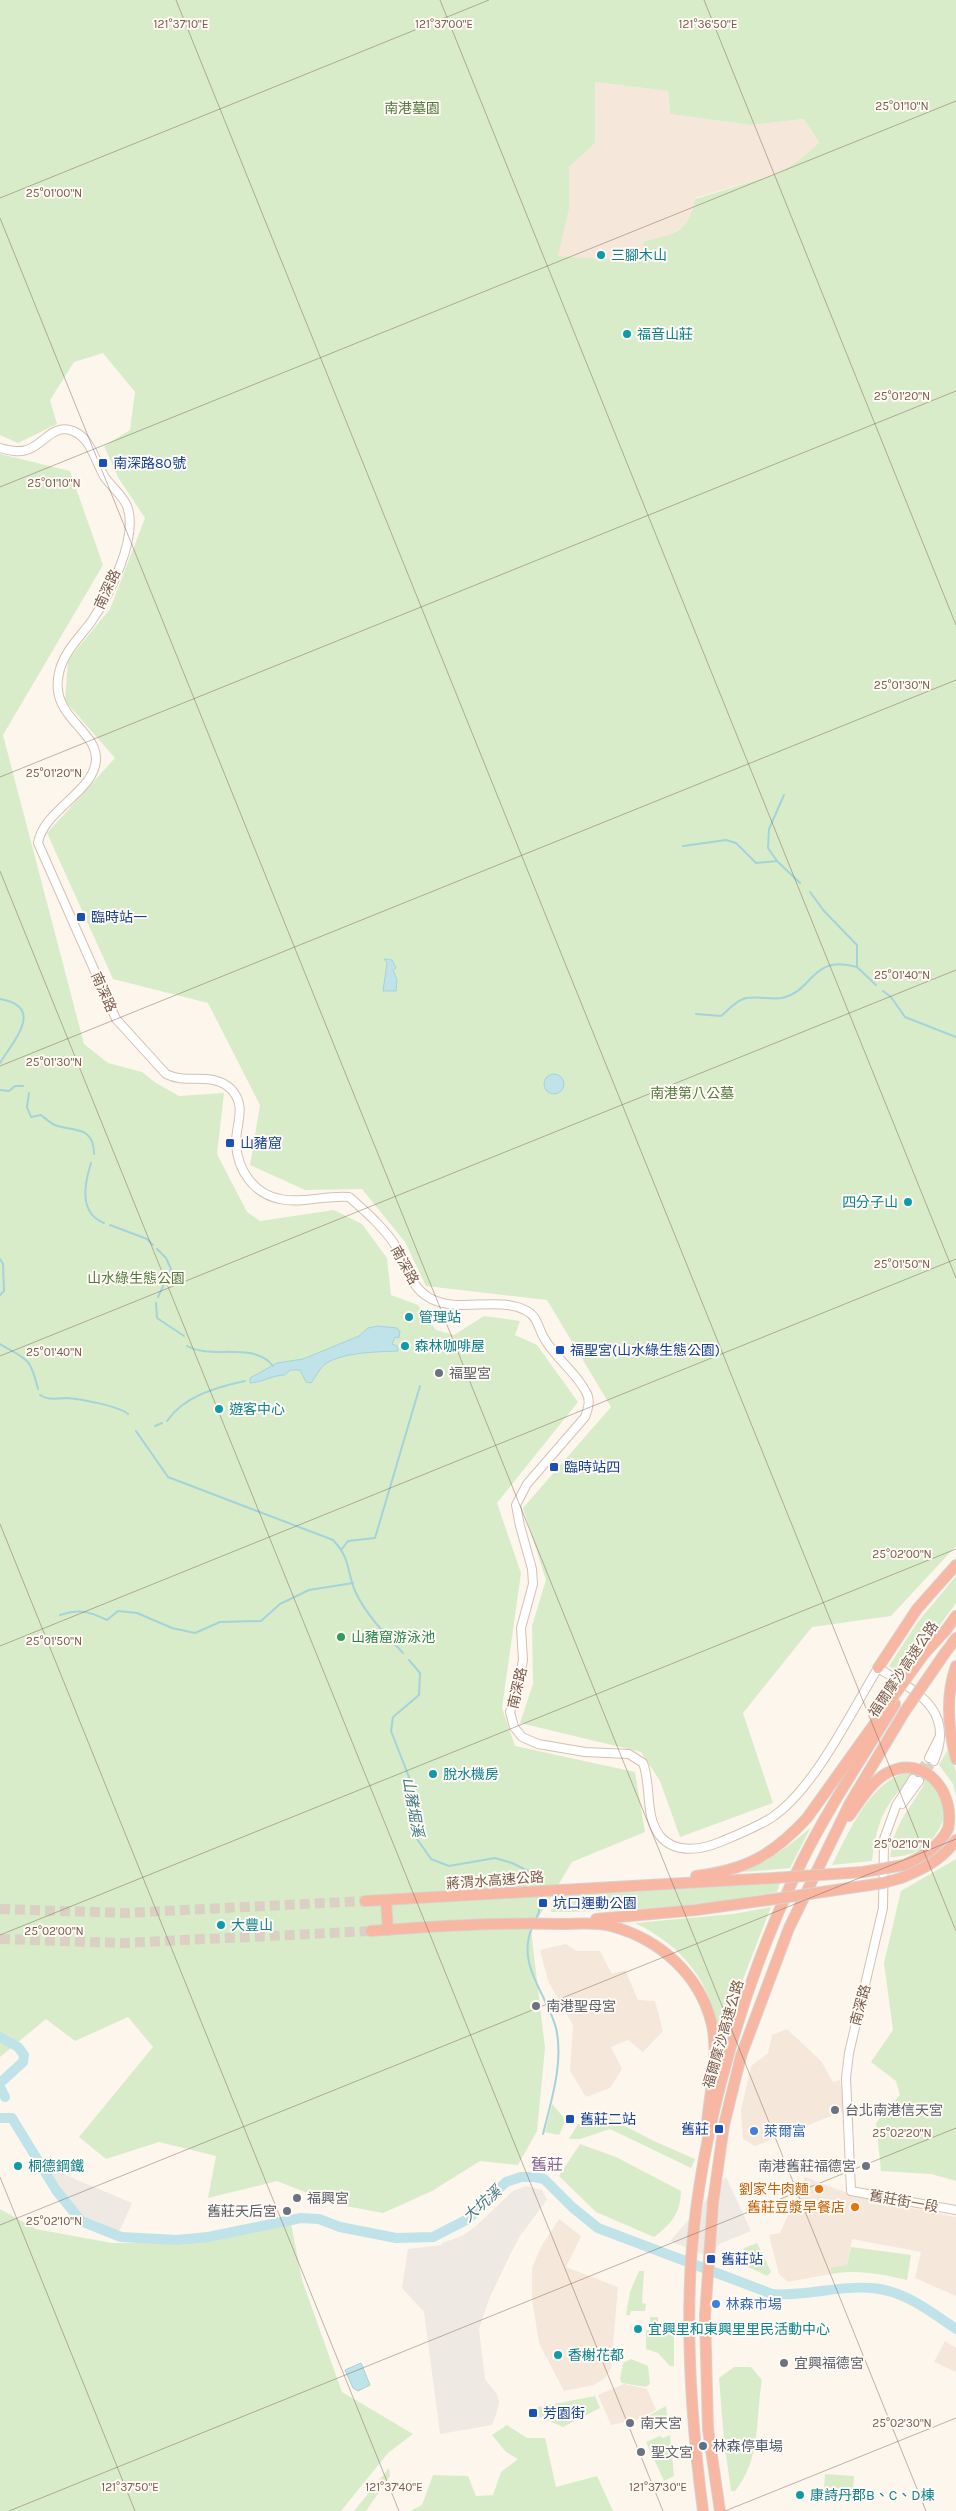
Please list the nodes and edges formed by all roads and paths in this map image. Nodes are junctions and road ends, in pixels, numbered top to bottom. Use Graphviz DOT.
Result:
graph roads {
  1 [pos="0,448"];
  2 [pos="956,1565"];
  3 [pos="956,1616"];
  4 [pos="956,1638"];
  5 [pos="956,1666"];
  6 [pos="878,1668"];
  7 [pos="893,1703"];
  8 [pos="932,1759"];
  9 [pos="956,1759"];
  10 [pos="916,1780"];
  11 [pos="956,1840"];
  12 [pos="831,1842"];
  13 [pos="626,1885"];
  14 [pos="365,1901"];
  15 [pos="386,1901"];
  16 [pos="550,1924"];
  17 [pos="388,1930"];
  18 [pos="371,1932"];
  19 [pos="705,2154"];
  20 [pos="851,2191"];
  21 [pos="956,2210"];
  22 [pos="703,2511"];
  23 [pos="720,2511"];
  1 -- 6 [label="main road, 南深路"];
  2 -- 6 [label="highway"];
  3 -- 7 [label="highway, 福爾摩沙高速公路, bridge"];
  4 -- 12 [label="highway, 福爾摩沙高速公路, bridge"];
  5 -- 9 [label="highway"];
  6 -- 8 [label="main road"];
  7 -- 13 [label="highway"];
  7 -- 19 [label="highway, 福爾摩沙高速公路"];
  10 -- 20 [label="main road, 南深路"];
  11 -- 16 [label="highway, bridge"];
  12 -- 13 [label="highway, bridge"];
  12 -- 23 [label="highway, 福爾摩沙高速公路"];
  13 -- 15 [label="highway, 蔣渭水高速公路"];
  14 -- 15 [label="highway, 蔣渭水高速公路"];
  15 -- 17 [label="highway"];
  16 -- 17 [label="highway"];
  16 -- 19 [label="highway"];
  17 -- 18 [label="highway"];
  19 -- 22 [label="highway, 福爾摩沙高速公路"];
  20 -- 21 [label="main road, 舊莊街一段"];
}
